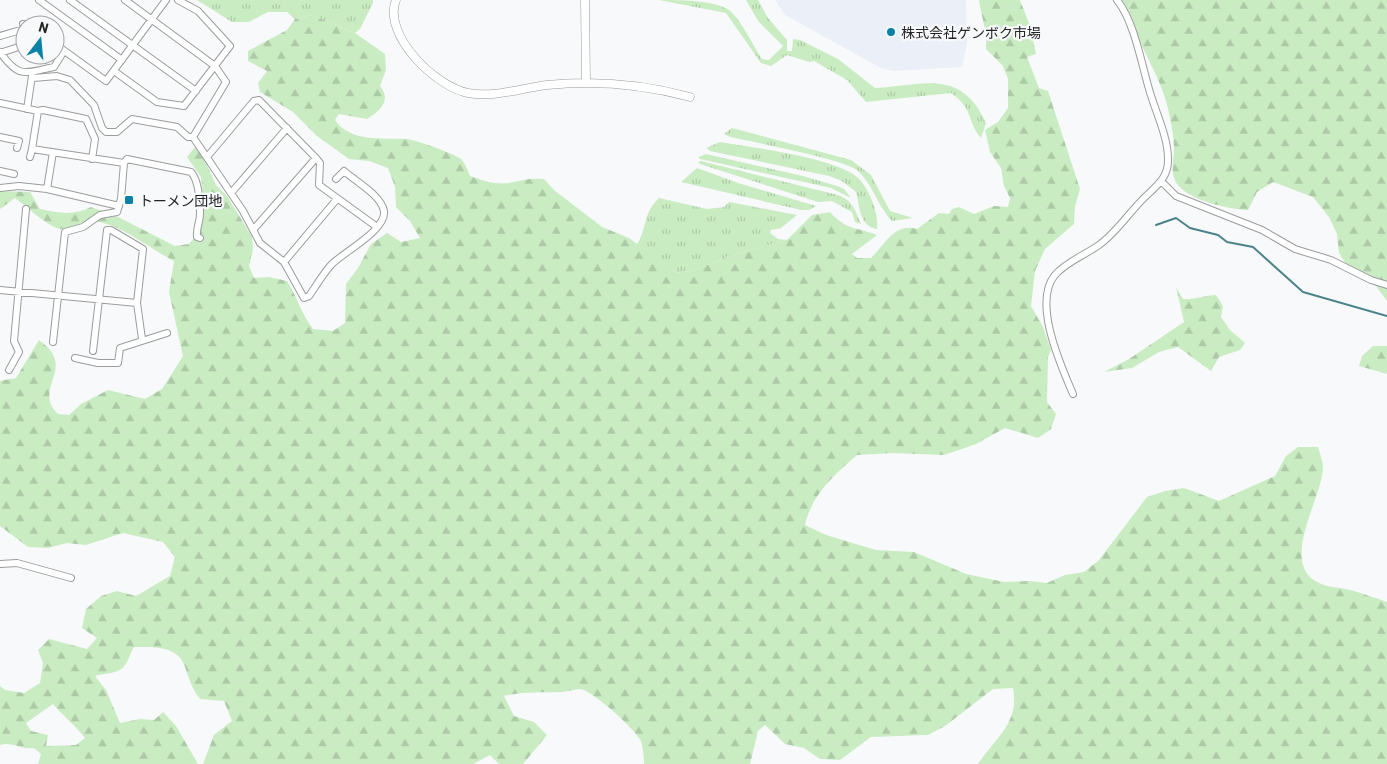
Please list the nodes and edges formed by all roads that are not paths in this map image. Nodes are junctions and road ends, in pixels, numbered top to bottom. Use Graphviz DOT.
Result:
graph roads {
  1 [pos="39,0"];
  2 [pos="70,0"];
  3 [pos="125,0"];
  4 [pos="166,0"];
  5 [pos="178,0"];
  6 [pos="396,0"];
  7 [pos="585,0"];
  8 [pos="1117,0"];
  9 [pos="152,20"];
  10 [pos="15,32"];
  11 [pos="0,36"];
  12 [pos="133,45"];
  13 [pos="15,49"];
  14 [pos="65,52"];
  15 [pos="0,53"];
  16 [pos="122,60"];
  17 [pos="55,65"];
  18 [pos="214,66"];
  19 [pos="114,70"];
  20 [pos="31,75"];
  21 [pos="586,83"];
  22 [pos="196,91"];
  23 [pos="690,97"];
  24 [pos="0,103"];
  25 [pos="27,109"];
  26 [pos="38,111"];
  27 [pos="287,128"];
  28 [pos="0,137"];
  29 [pos="193,137"];
  30 [pos="17,148"];
  31 [pos="32,149"];
  32 [pos="53,152"];
  33 [pos="30,157"];
  34 [pos="207,157"];
  35 [pos="316,158"];
  36 [pos="92,159"];
  37 [pos="124,164"];
  38 [pos="0,172"];
  39 [pos="14,174"];
  40 [pos="336,179"];
  41 [pos="1162,182"];
  42 [pos="0,188"];
  43 [pos="47,189"];
  44 [pos="231,193"];
  45 [pos="337,199"];
  46 [pos="119,206"];
  47 [pos="26,209"];
  48 [pos="377,227"];
  49 [pos="253,230"];
  50 [pos="200,238"];
  51 [pos="284,262"];
  52 [pos="1387,285"];
  53 [pos="0,290"];
  54 [pos="19,291"];
  55 [pos="59,295"];
  56 [pos="99,299"];
  57 [pos="137,303"];
  58 [pos="166,333"];
  59 [pos="142,339"];
  60 [pos="54,342"];
  61 [pos="93,351"];
  62 [pos="75,358"];
  63 [pos="9,370"];
  64 [pos="1073,394"];
  65 [pos="0,564"];
  66 [pos="71,578"];
  1 -- 16 [label="street"];
  2 -- 12 [label="street"];
  3 -- 9 [label="street"];
  4 -- 9 [label="street"];
  5 -- 18 [label="street"];
  6 -- 21 [label="street"];
  7 -- 21 [label="street"];
  8 -- 41 [label="street"];
  9 -- 12 [label="street"];
  9 -- 18 [label="street"];
  10 -- 11 [label="street"];
  12 -- 16 [label="street"];
  12 -- 22 [label="street"];
  13 -- 15 [label="street"];
  14 -- 19 [label="street"];
  15 -- 20 [label="street"];
  16 -- 19 [label="street"];
  17 -- 20 [label="street"];
  18 -- 22 [label="street"];
  18 -- 29 [label="street"];
  19 -- 22 [label="street"];
  20 -- 25 [label="street"];
  20 -- 29 [label="street"];
  21 -- 23 [label="street"];
  24 -- 25 [label="street"];
  25 -- 26 [label="street"];
  26 -- 31 [label="street"];
  26 -- 36 [label="street"];
  27 -- 34 [label="street"];
  27 -- 35 [label="street"];
  27 -- 44 [label="street"];
  28 -- 30 [label="street"];
  29 -- 34 [label="street"];
  31 -- 32 [label="street"];
  31 -- 33 [label="street"];
  32 -- 36 [label="street"];
  32 -- 43 [label="street"];
  34 -- 44 [label="street"];
  35 -- 45 [label="street"];
  35 -- 49 [label="street"];
  36 -- 37 [label="street"];
  37 -- 46 [label="street"];
  37 -- 50 [label="street"];
  38 -- 39 [label="street"];
  40 -- 48 [label="street"];
  41 -- 52 [label="street"];
  41 -- 64 [label="street"];
  42 -- 43 [label="street"];
  43 -- 46 [label="street"];
  44 -- 49 [label="street"];
  45 -- 48 [label="street"];
  45 -- 51 [label="street"];
  46 -- 55 [label="street"];
  47 -- 54 [label="street"];
  48 -- 51 [label="street"];
  49 -- 51 [label="street"];
  53 -- 54 [label="street"];
  54 -- 55 [label="street"];
  54 -- 63 [label="street"];
  55 -- 56 [label="street"];
  55 -- 60 [label="street"];
  56 -- 57 [label="street"];
  56 -- 57 [label="street"];
  56 -- 61 [label="street"];
  57 -- 59 [label="street"];
  58 -- 59 [label="street"];
  59 -- 62 [label="street"];
  65 -- 66 [label="street"];
}
